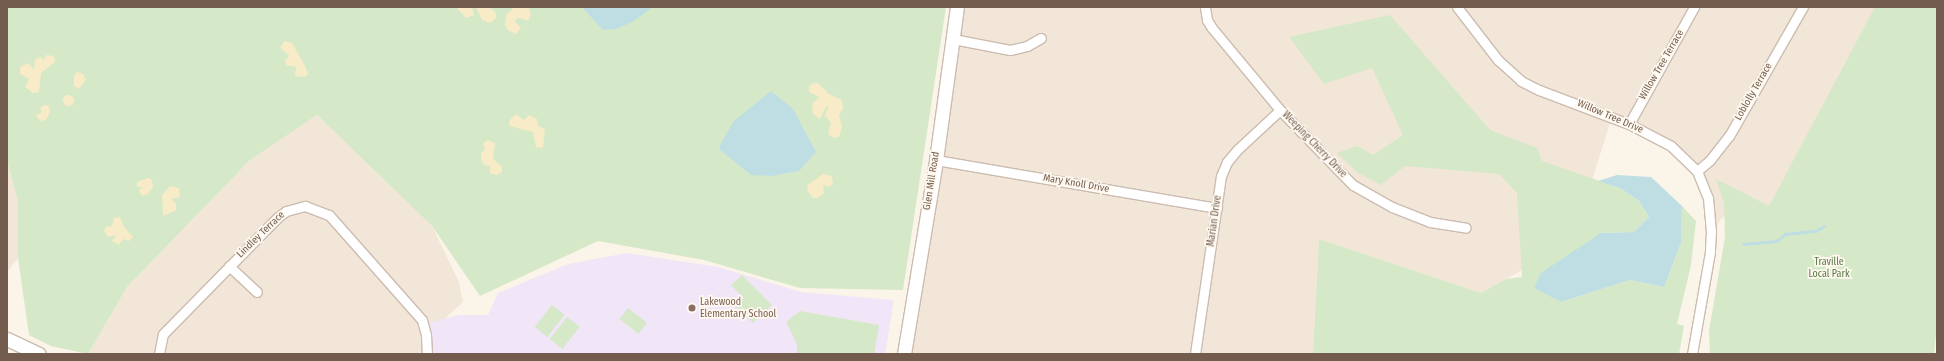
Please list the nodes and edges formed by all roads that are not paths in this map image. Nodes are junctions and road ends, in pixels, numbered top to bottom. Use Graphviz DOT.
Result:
graph roads {
  1 [pos="957,7"];
  2 [pos="1205,7"];
  3 [pos="1457,7"];
  4 [pos="1694,7"];
  5 [pos="1803,7"];
  6 [pos="1041,38"];
  7 [pos="953,39"];
  8 [pos="1280,110"];
  9 [pos="1629,124"];
  10 [pos="936,160"];
  11 [pos="1697,171"];
  12 [pos="1217,208"];
  13 [pos="1466,228"];
  14 [pos="229,266"];
  15 [pos="257,292"];
  16 [pos="7,339"];
  17 [pos="38,354"];
  18 [pos="160,354"];
  19 [pos="427,354"];
  20 [pos="904,354"];
  21 [pos="1195,354"];
  22 [pos="1693,354"];
  1 -- 7 [label="main road, Glen Mill Road"];
  2 -- 8 [label="street, Weeping Cherry Drive"];
  3 -- 9 [label="street, Willow Tree Drive"];
  4 -- 9 [label="street, Willow Tree Terrace"];
  5 -- 11 [label="street, Loblolly Terrace"];
  6 -- 7 [label="street"];
  7 -- 10 [label="main road, Glen Mill Road"];
  8 -- 12 [label="street, Marian Drive"];
  8 -- 13 [label="street, Weeping Cherry Drive"];
  9 -- 11 [label="street, Willow Tree Drive"];
  10 -- 12 [label="street, Mary Knoll Drive"];
  10 -- 20 [label="main road, Glen Mill Road"];
  11 -- 22 [label="street, Willow Tree Drive"];
  12 -- 21 [label="street, Marian Drive"];
  14 -- 15 [label="street"];
  14 -- 18 [label="street, Lindley Terrace"];
  14 -- 19 [label="street, Lindley Terrace"];
  16 -- 17 [label="main road"];
}
